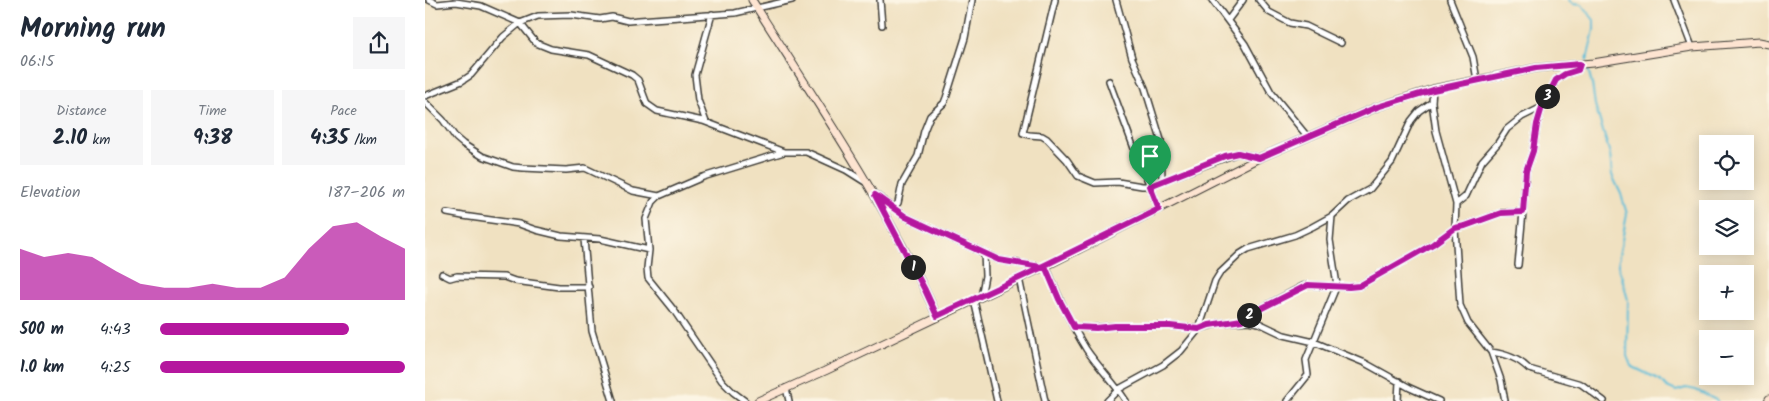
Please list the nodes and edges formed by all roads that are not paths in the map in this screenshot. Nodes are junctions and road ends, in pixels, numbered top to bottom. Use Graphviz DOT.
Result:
graph roads {
  1 [pos="429,0"];
  2 [pos="752,0"];
  3 [pos="792,0"];
  4 [pos="880,0"];
  5 [pos="972,0"];
  6 [pos="1055,0"];
  7 [pos="1115,0"];
  8 [pos="1212,0"];
  9 [pos="1243,0"];
  10 [pos="1259,0"];
  11 [pos="1450,0"];
  12 [pos="1674,0"];
  13 [pos="757,9"];
  14 [pos="712,14"];
  15 [pos="1228,20"];
  16 [pos="520,24"];
  17 [pos="883,25"];
  18 [pos="1341,43"];
  19 [pos="1769,44"];
  20 [pos="1692,48"];
  21 [pos="1582,64"];
  22 [pos="1477,80"];
  23 [pos="1109,81"];
  24 [pos="1433,90"];
  25 [pos="425,96"];
  26 [pos="425,102"];
  27 [pos="1432,102"];
  28 [pos="1542,107"];
  29 [pos="706,122"];
  30 [pos="1307,136"];
  31 [pos="784,152"];
  32 [pos="1259,158"];
  33 [pos="1163,180"];
  34 [pos="869,185"];
  35 [pos="1150,186"];
  36 [pos="875,195"];
  37 [pos="659,196"];
  38 [pos="1456,204"];
  39 [pos="893,208"];
  40 [pos="1159,209"];
  41 [pos="1523,212"];
  42 [pos="447,213"];
  43 [pos="1332,216"];
  44 [pos="1455,228"];
  45 [pos="584,239"];
  46 [pos="649,250"];
  47 [pos="984,252"];
  48 [pos="1518,265"];
  49 [pos="1043,267"];
  50 [pos="442,274"];
  51 [pos="1019,278"];
  52 [pos="1337,285"];
  53 [pos="589,287"];
  54 [pos="978,298"];
  55 [pos="937,316"];
  56 [pos="1242,320"];
  57 [pos="1074,327"];
  58 [pos="1199,329"];
  59 [pos="1314,342"];
  60 [pos="1491,352"];
  61 [pos="1399,381"];
  62 [pos="786,388"];
  63 [pos="1119,389"];
  64 [pos="613,401"];
  65 [pos="745,401"];
  66 [pos="758,401"];
  67 [pos="789,401"];
  68 [pos="997,401"];
  69 [pos="1045,401"];
  70 [pos="1107,401"];
  71 [pos="1126,401"];
  72 [pos="1287,401"];
  73 [pos="1398,401"];
  74 [pos="1439,401"];
  75 [pos="1505,401"];
  76 [pos="1604,401"];
  1 -- 16 [label="street"];
  2 -- 13 [label="street"];
  3 -- 13 [label="street"];
  4 -- 17 [label="street"];
  5 -- 39 [label="street"];
  6 -- 35 [label="street"];
  7 -- 33 [label="street"];
  8 -- 15 [label="street"];
  9 -- 15 [label="street"];
  10 -- 18 [label="street"];
  11 -- 22 [label="street"];
  12 -- 20 [label="street"];
  13 -- 14 [label="street"];
  13 -- 34 [label="street"];
  14 -- 16 [label="street"];
  14 -- 29 [label="street"];
  15 -- 30 [label="street"];
  16 -- 25 [label="street"];
  16 -- 29 [label="street"];
  19 -- 20 [label="street"];
  20 -- 21 [label="street"];
  21 -- 22 [label="street"];
  21 -- 28 [label="street"];
  22 -- 24 [label="street"];
  23 -- 35 [label="street"];
  24 -- 27 [label="street"];
  24 -- 30 [label="street"];
  26 -- 37 [label="street"];
  27 -- 38 [label="street"];
  27 -- 43 [label="street"];
  28 -- 38 [label="street"];
  28 -- 41 [label="street"];
  29 -- 31 [label="street"];
  30 -- 32 [label="street"];
  31 -- 34 [label="street"];
  31 -- 37 [label="street"];
  32 -- 33 [label="street"];
  32 -- 40 [label="street"];
  33 -- 35 [label="street"];
  34 -- 36 [label="street"];
  35 -- 40 [label="street"];
  36 -- 39 [label="street"];
  36 -- 55 [label="street"];
  37 -- 46 [label="street"];
  38 -- 44 [label="street"];
  39 -- 47 [label="street"];
  40 -- 49 [label="street"];
  41 -- 44 [label="street"];
  41 -- 48 [label="street"];
  42 -- 45 [label="street"];
  43 -- 52 [label="street"];
  43 -- 58 [label="street"];
  44 -- 52 [label="street"];
  44 -- 60 [label="street"];
  45 -- 46 [label="street"];
  45 -- 53 [label="street"];
  46 -- 65 [label="street"];
  47 -- 49 [label="street"];
  47 -- 54 [label="street"];
  49 -- 51 [label="street"];
  49 -- 57 [label="street"];
  50 -- 53 [label="street"];
  51 -- 54 [label="street"];
  51 -- 69 [label="street"];
  52 -- 56 [label="street"];
  52 -- 59 [label="street"];
  53 -- 64 [label="street"];
  54 -- 55 [label="street"];
  54 -- 68 [label="street"];
  55 -- 62 [label="street"];
  56 -- 58 [label="street"];
  56 -- 59 [label="street"];
  57 -- 58 [label="street"];
  57 -- 63 [label="street"];
  58 -- 63 [label="street"];
  59 -- 61 [label="street"];
  59 -- 72 [label="street"];
  60 -- 75 [label="street"];
  60 -- 76 [label="street"];
  61 -- 73 [label="street"];
  61 -- 74 [label="street"];
  62 -- 66 [label="street"];
  62 -- 67 [label="street"];
  63 -- 70 [label="street"];
  63 -- 71 [label="street"];
}
